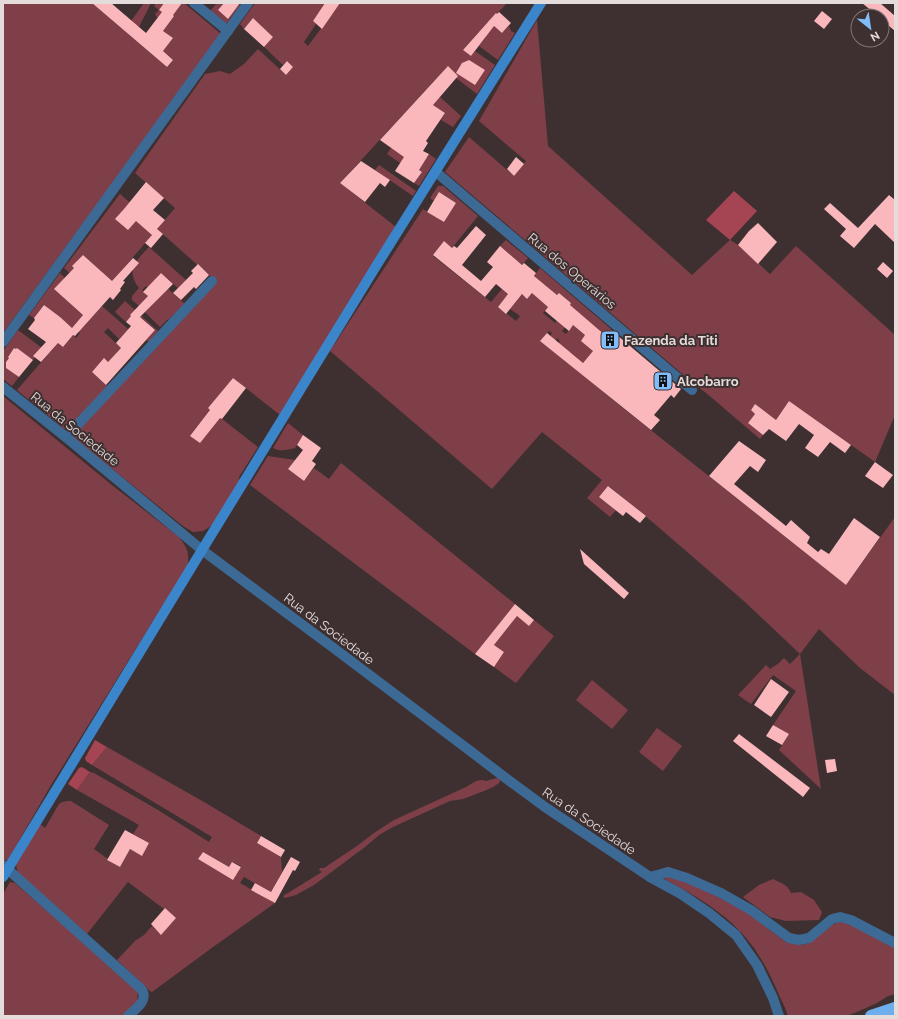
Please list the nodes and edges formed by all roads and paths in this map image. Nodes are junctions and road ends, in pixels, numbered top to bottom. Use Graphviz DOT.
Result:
graph roads {
  1 [pos="194,3"];
  2 [pos="248,3"];
  3 [pos="541,3"];
  4 [pos="228,31"];
  5 [pos="436,172"];
  6 [pos="212,281"];
  7 [pos="3,342"];
  8 [pos="3,387"];
  9 [pos="692,390"];
  10 [pos="66,437"];
  11 [pos="202,550"];
  12 [pos="5,870"];
  13 [pos="650,877"];
  14 [pos="895,943"];
  15 [pos="895,1008"];
  16 [pos="128,1016"];
  17 [pos="779,1016"];
  18 [pos="871,1016"];
  1 -- 4 [label="street"];
  2 -- 4 [label="street"];
  3 -- 5 [label="main road"];
  4 -- 7 [label="street"];
  5 -- 9 [label="street, Rua dos Operários"];
  5 -- 11 [label="main road"];
  6 -- 10 [label="street"];
  8 -- 10 [label="street, Rua da Sociedade"];
  10 -- 11 [label="street, Rua da Sociedade"];
  11 -- 12 [label="main road"];
  11 -- 13 [label="street, Rua da Sociedade"];
  12 -- 16 [label="street"];
  13 -- 14 [label="street"];
  13 -- 17 [label="street, Rua da Sociedade"];
  15 -- 18 [label="highway"];
}
